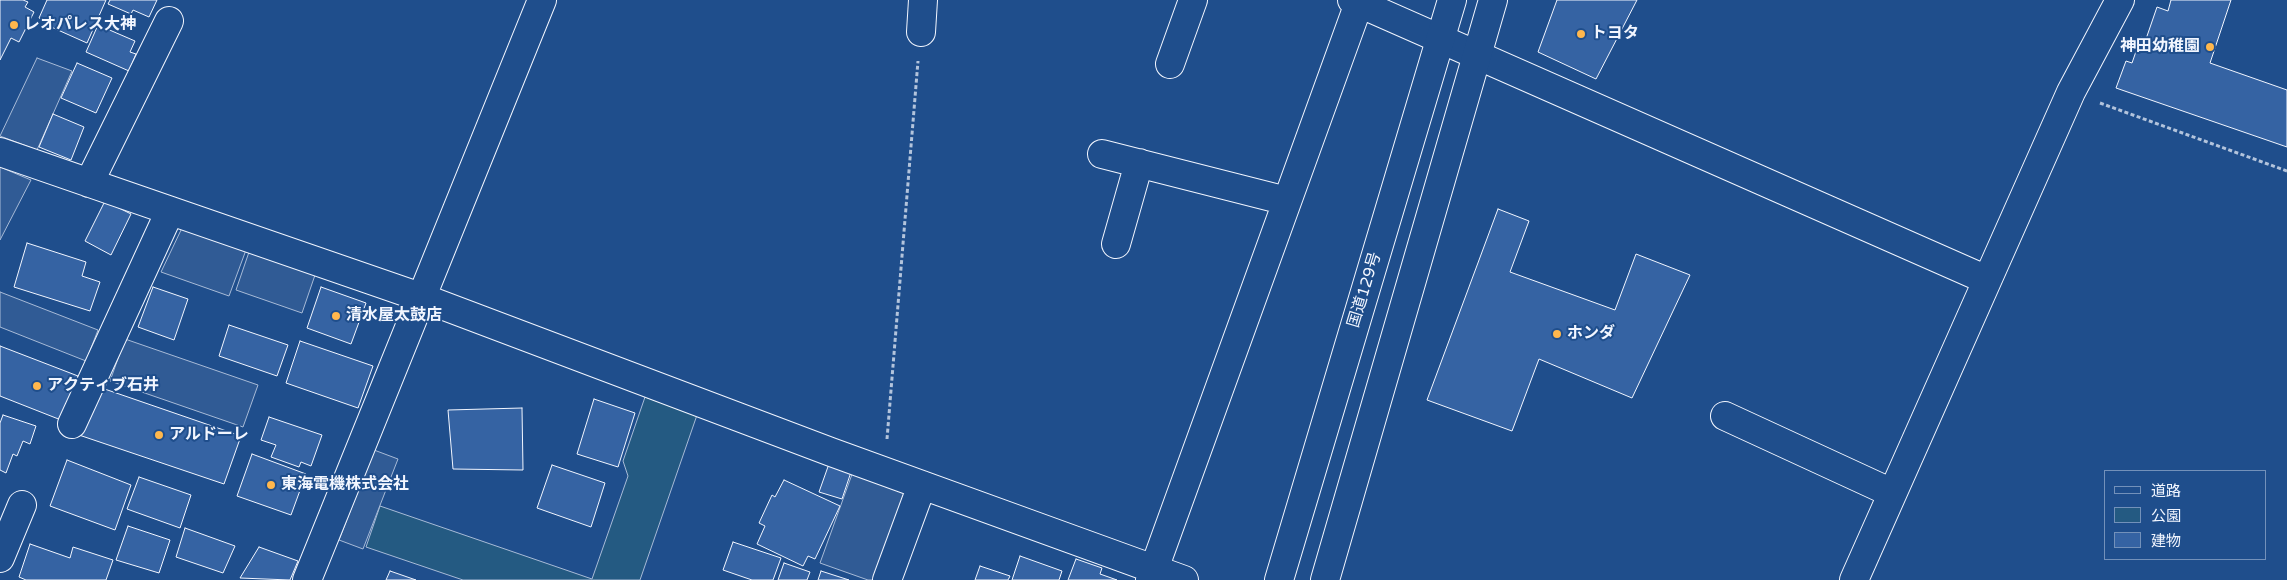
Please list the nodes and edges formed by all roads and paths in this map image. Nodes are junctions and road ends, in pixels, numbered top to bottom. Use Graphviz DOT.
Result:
graph roads {
  1 [pos="542,0"];
  2 [pos="923,0"];
  3 [pos="1193,0"];
  4 [pos="1452,0"];
  5 [pos="1493,0"];
  6 [pos="2120,0"];
  7 [pos="1356,2"];
  8 [pos="169,21"];
  9 [pos="921,32"];
  10 [pos="1441,39"];
  11 [pos="1477,54"];
  12 [pos="1170,64"];
  13 [pos="2071,92"];
  14 [pos="0,152"];
  15 [pos="1102,154"];
  16 [pos="1139,163"];
  17 [pos="2287,171"];
  18 [pos="89,182"];
  19 [pos="1287,201"];
  20 [pos="170,210"];
  21 [pos="1116,244"];
  22 [pos="1987,280"];
  23 [pos="423,298"];
  24 [pos="1725,416"];
  25 [pos="72,424"];
  26 [pos="884,472"];
  27 [pos="922,485"];
  28 [pos="1892,494"];
  29 [pos="22,506"];
  30 [pos="0,558"];
  31 [pos="1152,575"];
  32 [pos="307,580"];
  33 [pos="887,580"];
  34 [pos="1184,580"];
  35 [pos="1279,580"];
  36 [pos="1325,580"];
  37 [pos="1854,580"];
  1 -- 23 [label="main road"];
  2 -- 9 [label="main road"];
  3 -- 12 [label="main road"];
  4 -- 10 [label="main road, 国道129号"];
  5 -- 11 [label="main road"];
  6 -- 13 [label="main road"];
  7 -- 10 [label="main road"];
  7 -- 19 [label="main road"];
  8 -- 18 [label="main road"];
  9 -- 26 [label="path"];
  10 -- 11 [label="main road"];
  10 -- 35 [label="main road, 国道129号"];
  11 -- 22 [label="main road"];
  11 -- 36 [label="main road"];
  13 -- 17 [label="path"];
  13 -- 22 [label="main road"];
  14 -- 18 [label="main road"];
  15 -- 16 [label="main road"];
  16 -- 19 [label="main road"];
  16 -- 21 [label="main road"];
  18 -- 20 [label="main road"];
  19 -- 31 [label="main road"];
  20 -- 23 [label="main road"];
  20 -- 25 [label="main road"];
  22 -- 28 [label="main road"];
  23 -- 26 [label="main road"];
  23 -- 32 [label="main road"];
  24 -- 28 [label="main road"];
  26 -- 27 [label="main road"];
  27 -- 31 [label="main road"];
  27 -- 33 [label="main road"];
  28 -- 37 [label="main road"];
  29 -- 30 [label="main road"];
  31 -- 34 [label="main road"];
}
